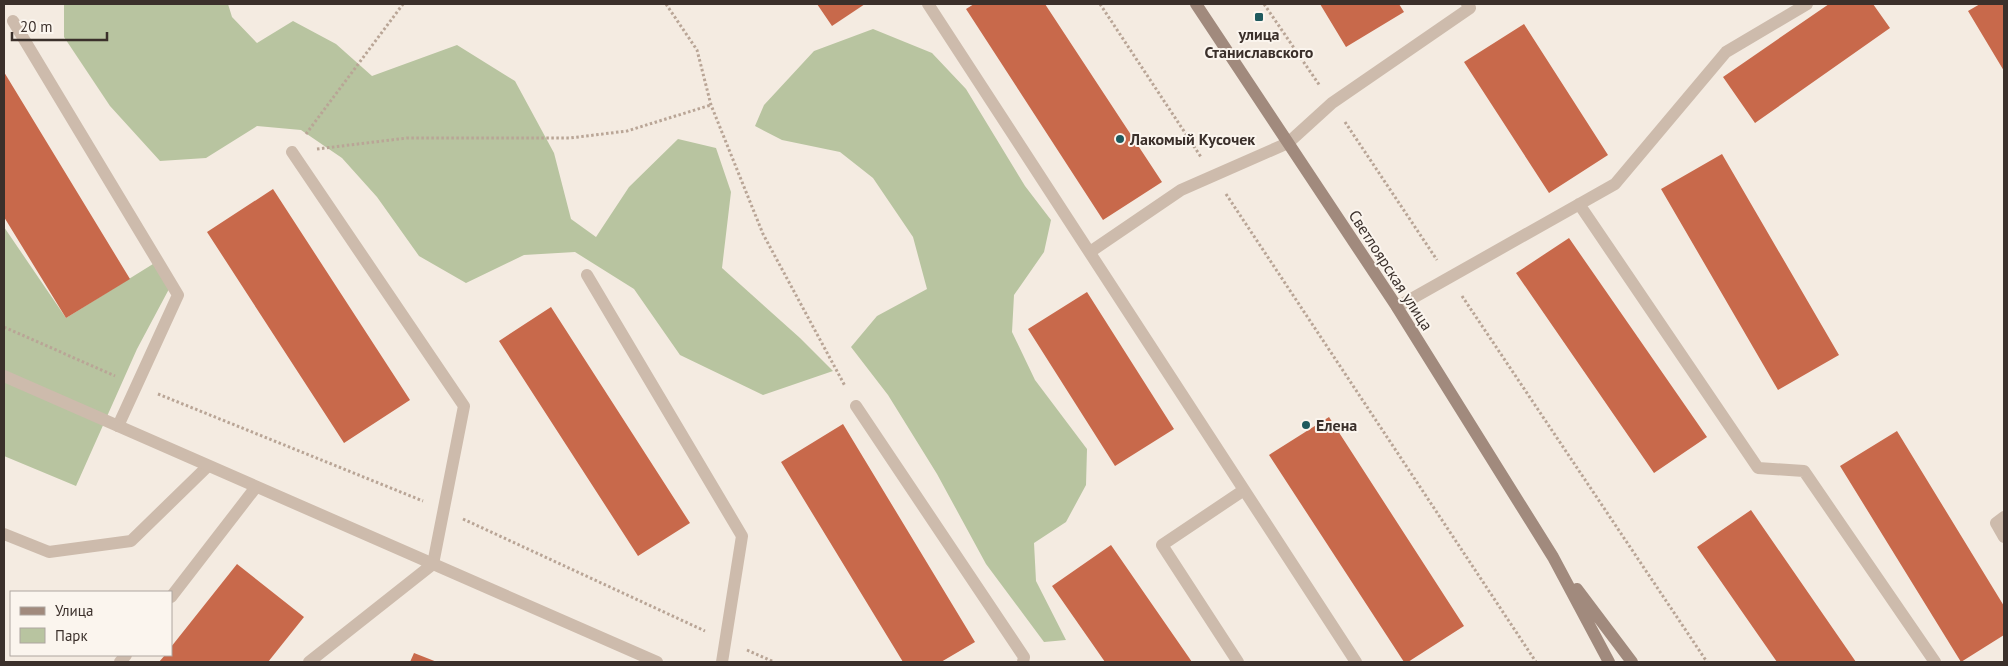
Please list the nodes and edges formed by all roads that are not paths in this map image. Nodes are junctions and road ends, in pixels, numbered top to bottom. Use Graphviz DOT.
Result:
graph roads {
  1 [pos="928,4"];
  2 [pos="1196,4"];
  3 [pos="1467,4"];
  4 [pos="1807,4"];
  5 [pos="13,22"];
  6 [pos="1288,143"];
  7 [pos="292,152"];
  8 [pos="1579,204"];
  9 [pos="1090,252"];
  10 [pos="587,275"];
  11 [pos="1397,307"];
  12 [pos="4,376"];
  13 [pos="856,406"];
  14 [pos="118,426"];
  15 [pos="208,466"];
  16 [pos="256,487"];
  17 [pos="1244,490"];
  18 [pos="2004,517"];
  19 [pos="4,534"];
  20 [pos="2004,537"];
  21 [pos="1553,557"];
  22 [pos="433,564"];
  23 [pos="172,595"];
  24 [pos="309,662"];
  25 [pos="657,662"];
  26 [pos="722,662"];
  27 [pos="1023,662"];
  28 [pos="1238,662"];
  29 [pos="1356,662"];
  30 [pos="1609,662"];
  31 [pos="1632,662"];
  32 [pos="1935,662"];
  1 -- 9 [label="street"];
  2 -- 6 [label="main road, Светлоярская улица"];
  3 -- 6 [label="street"];
  4 -- 8 [label="street"];
  5 -- 14 [label="street"];
  6 -- 9 [label="street"];
  6 -- 11 [label="main road, Светлоярская улица"];
  7 -- 22 [label="street"];
  8 -- 11 [label="street"];
  8 -- 32 [label="street"];
  9 -- 17 [label="street"];
  10 -- 26 [label="street"];
  11 -- 21 [label="main road, Светлоярская улица"];
  12 -- 14 [label="street"];
  13 -- 27 [label="street"];
  14 -- 15 [label="street"];
  15 -- 16 [label="street"];
  15 -- 19 [label="street"];
  16 -- 22 [label="street"];
  16 -- 23 [label="street"];
  17 -- 28 [label="street"];
  17 -- 29 [label="street"];
  18 -- 20 [label="street"];
  21 -- 30 [label="main road"];
  21 -- 31 [label="main road"];
  22 -- 24 [label="street"];
  22 -- 25 [label="street"];
}
